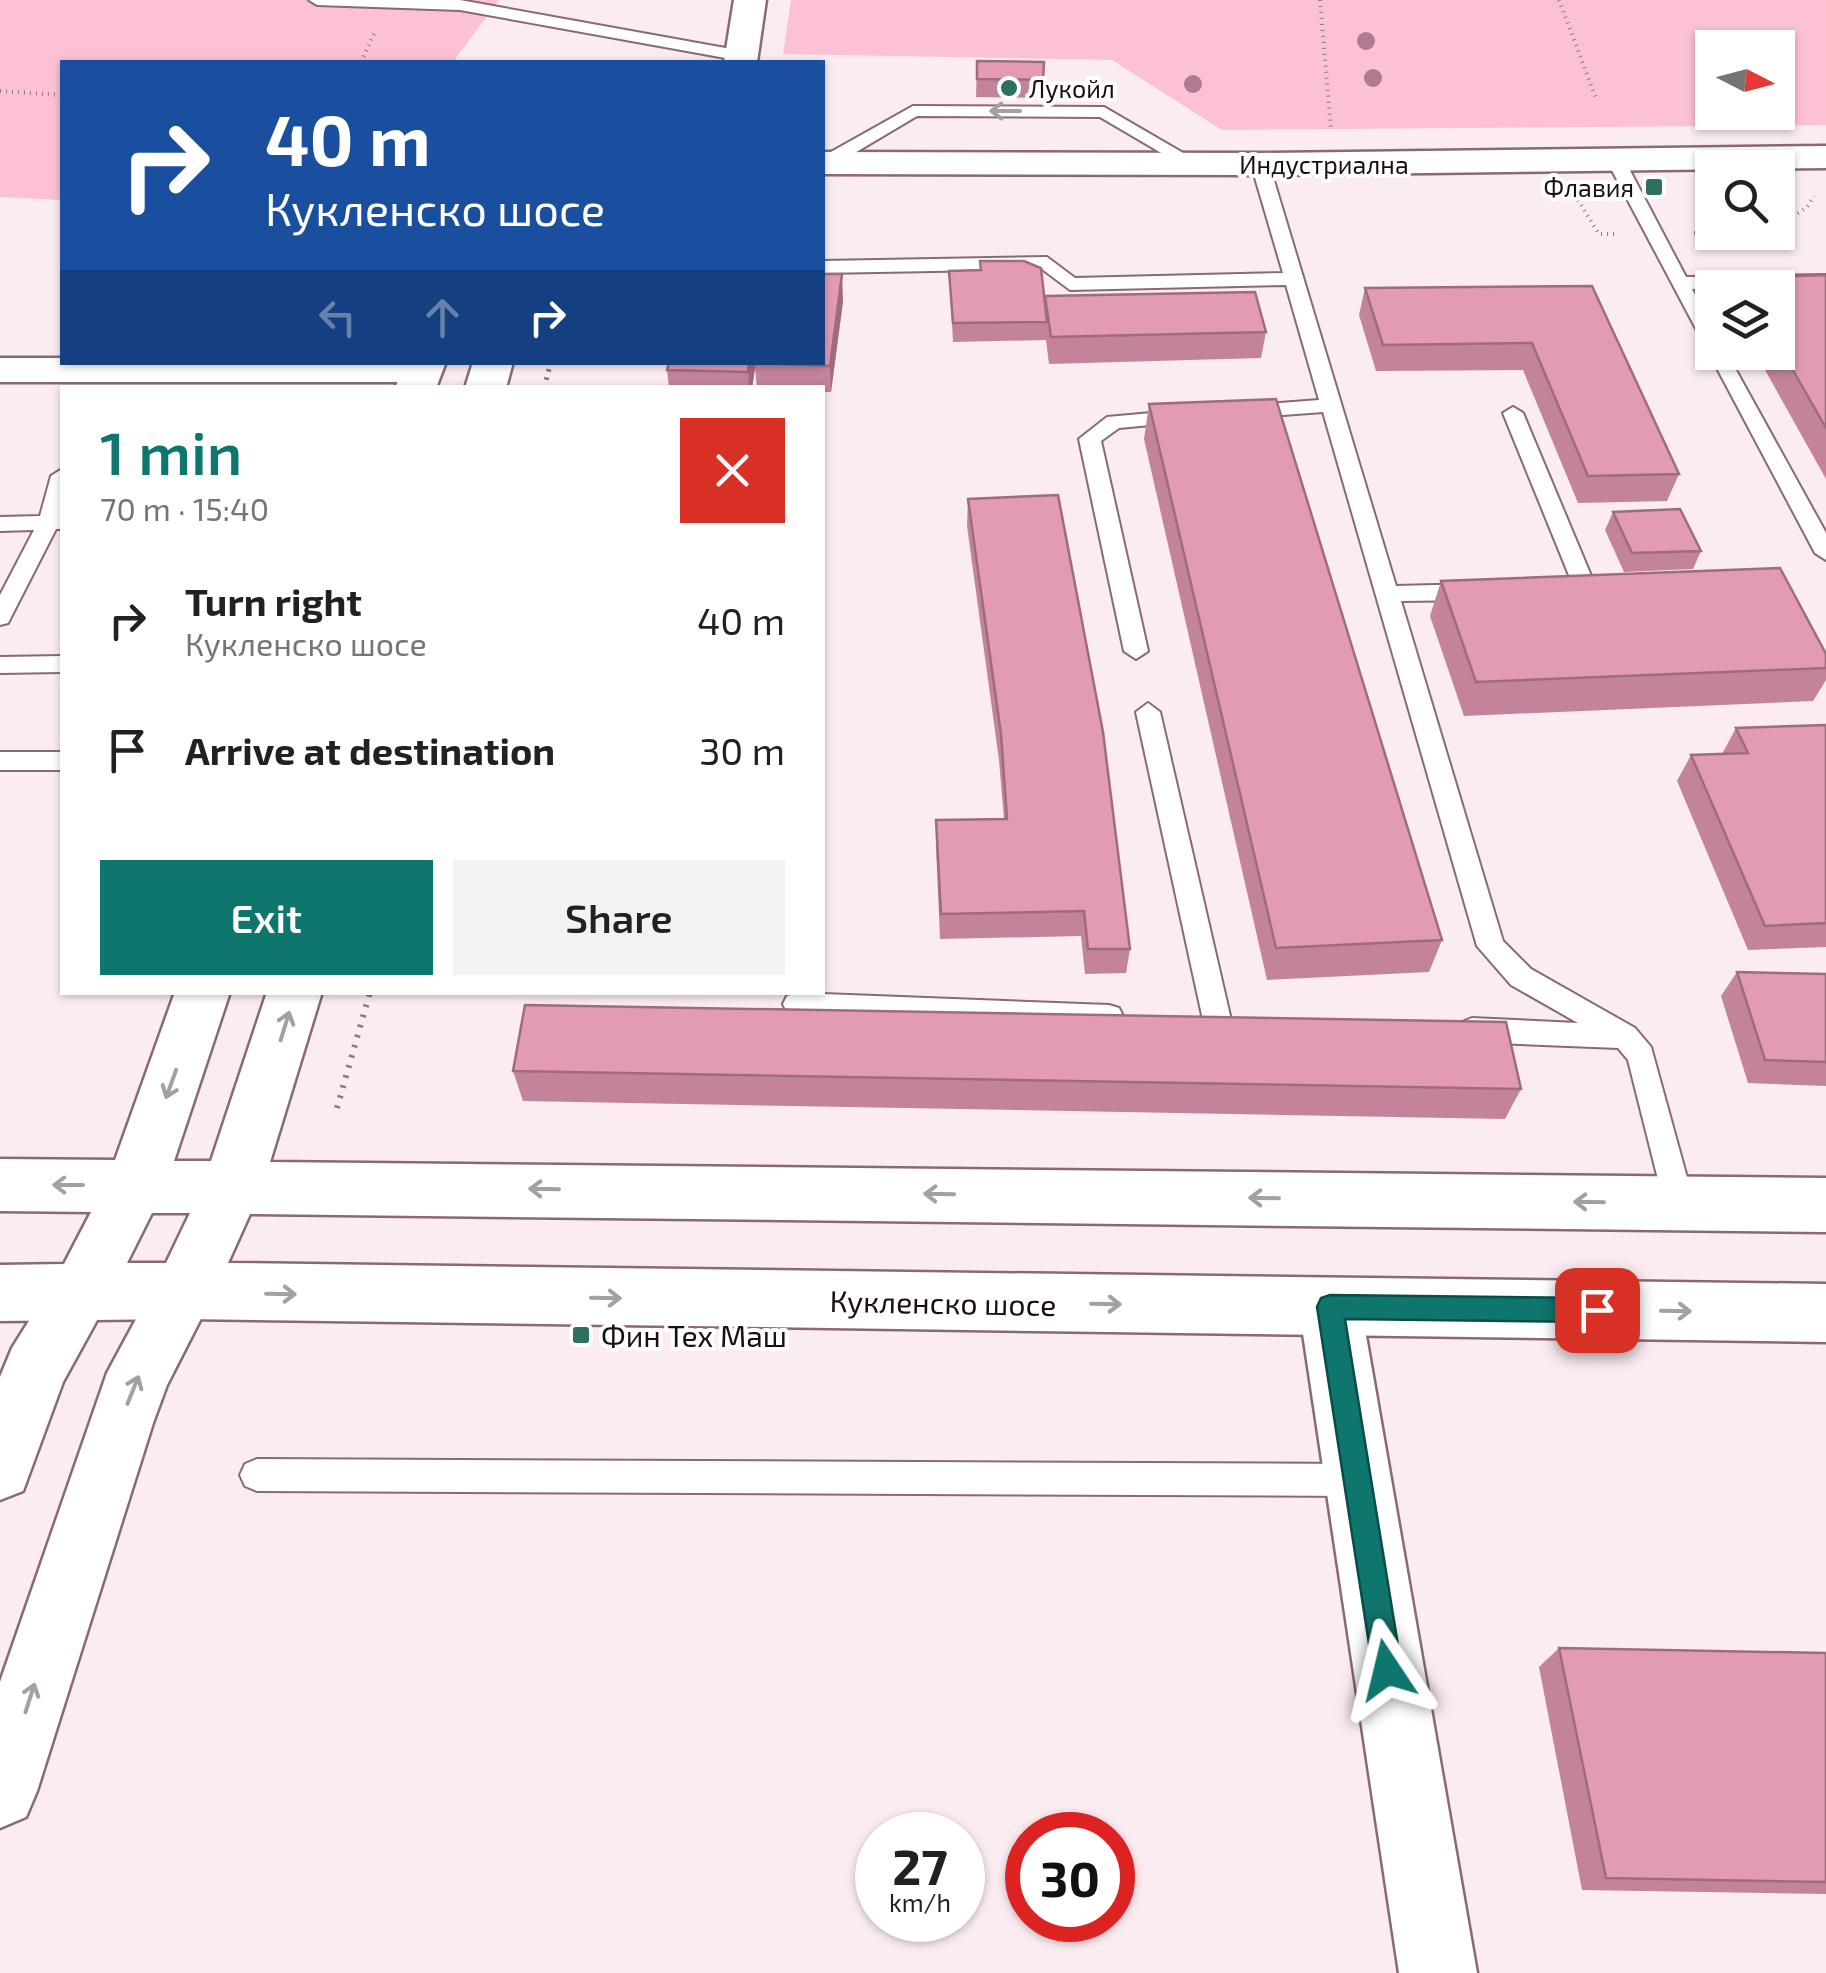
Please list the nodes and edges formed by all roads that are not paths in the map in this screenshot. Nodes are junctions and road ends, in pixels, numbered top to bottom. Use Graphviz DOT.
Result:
graph roads {
  1 [pos="317,0"];
  2 [pos="750,0"];
  3 [pos="461,3"];
  4 [pos="742,59"];
  5 [pos="1616,161"];
  6 [pos="825,162"];
  7 [pos="825,163"];
  8 [pos="1193,164"];
  9 [pos="1260,164"];
  10 [pos="1824,170"];
  11 [pos="825,267"];
  12 [pos="1294,279"];
  13 [pos="1826,281"];
  14 [pos="1679,283"];
  15 [pos="1695,314"];
  16 [pos="0,370"];
  17 [pos="1725,370"];
  18 [pos="421,373"];
  19 [pos="106,379"];
  20 [pos="1330,405"];
  21 [pos="1513,413"];
  22 [pos="60,491"];
  23 [pos="56,522"];
  24 [pos="0,524"];
  25 [pos="1826,553"];
  26 [pos="1585,590"];
  27 [pos="1506,592"];
  28 [pos="1387,594"];
  29 [pos="0,616"];
  30 [pos="1136,651"];
  31 [pos="60,664"];
  32 [pos="0,665"];
  33 [pos="1148,712"];
  34 [pos="0,761"];
  35 [pos="60,761"];
  36 [pos="203,995"];
  37 [pos="295,995"];
  38 [pos="797,1004"];
  39 [pos="1136,1017"];
  40 [pos="1216,1020"];
  41 [pos="1450,1029"];
  42 [pos="1626,1036"];
  43 [pos="136,1184"];
  44 [pos="0,1185"];
  45 [pos="234,1186"];
  46 [pos="1679,1203"];
  47 [pos="1826,1205"];
  48 [pos="82,1291"];
  49 [pos="184,1291"];
  50 [pos="0,1293"];
  51 [pos="1330,1307"];
  52 [pos="1826,1313"];
  53 [pos="0,1468"];
  54 [pos="257,1475"];
  55 [pos="1355,1480"];
  56 [pos="0,1791"];
  57 [pos="1438,1973"];
  1 -- 3 [label="lane"];
  2 -- 4 [label="street"];
  3 -- 4 [label="lane"];
  5 -- 9 [label="street, Индустриална"];
  5 -- 10 [label="street, Индустриална"];
  5 -- 14 [label="lane"];
  8 -- 6 [label="lane, one-way"];
  7 -- 8 [label="street, Индустриална"];
  8 -- 9 [label="street, Индустриална"];
  9 -- 12 [label="lane"];
  11 -- 12 [label="lane"];
  12 -- 20 [label="lane"];
  13 -- 14 [label="lane"];
  14 -- 15 [label="lane"];
  16 -- 19 [label="street"];
  17 -- 25 [label="lane"];
  18 -- 19 [label="street"];
  20 -- 28 [label="lane"];
  20 -- 30 [label="lane"];
  21 -- 26 [label="lane"];
  22 -- 23 [label="lane"];
  23 -- 24 [label="lane"];
  23 -- 29 [label="lane"];
  27 -- 28 [label="lane"];
  28 -- 42 [label="lane"];
  31 -- 32 [label="lane"];
  33 -- 40 [label="lane"];
  34 -- 35 [label="lane"];
  36 -- 43 [label="street, one-way"];
  45 -- 37 [label="street, one-way"];
  38 -- 39 [label="lane"];
  41 -- 42 [label="lane"];
  42 -- 46 [label="lane"];
  43 -- 44 [label="street, one-way"];
  43 -- 45 [label="street"];
  43 -- 48 [label="street"];
  46 -- 45 [label="street, one-way"];
  45 -- 49 [label="street"];
  46 -- 47 [label="street"];
  48 -- 49 [label="street, Кукленско шосе"];
  48 -- 50 [label="street, Кукленско шосе"];
  48 -- 53 [label="street"];
  49 -- 51 [label="street, Кукленско шосе, one-way"];
  56 -- 49 [label="street, one-way"];
  51 -- 52 [label="street, Кукленско шосе, one-way"];
  51 -- 55 [label="street"];
  54 -- 55 [label="lane"];
  55 -- 57 [label="street"];
}
